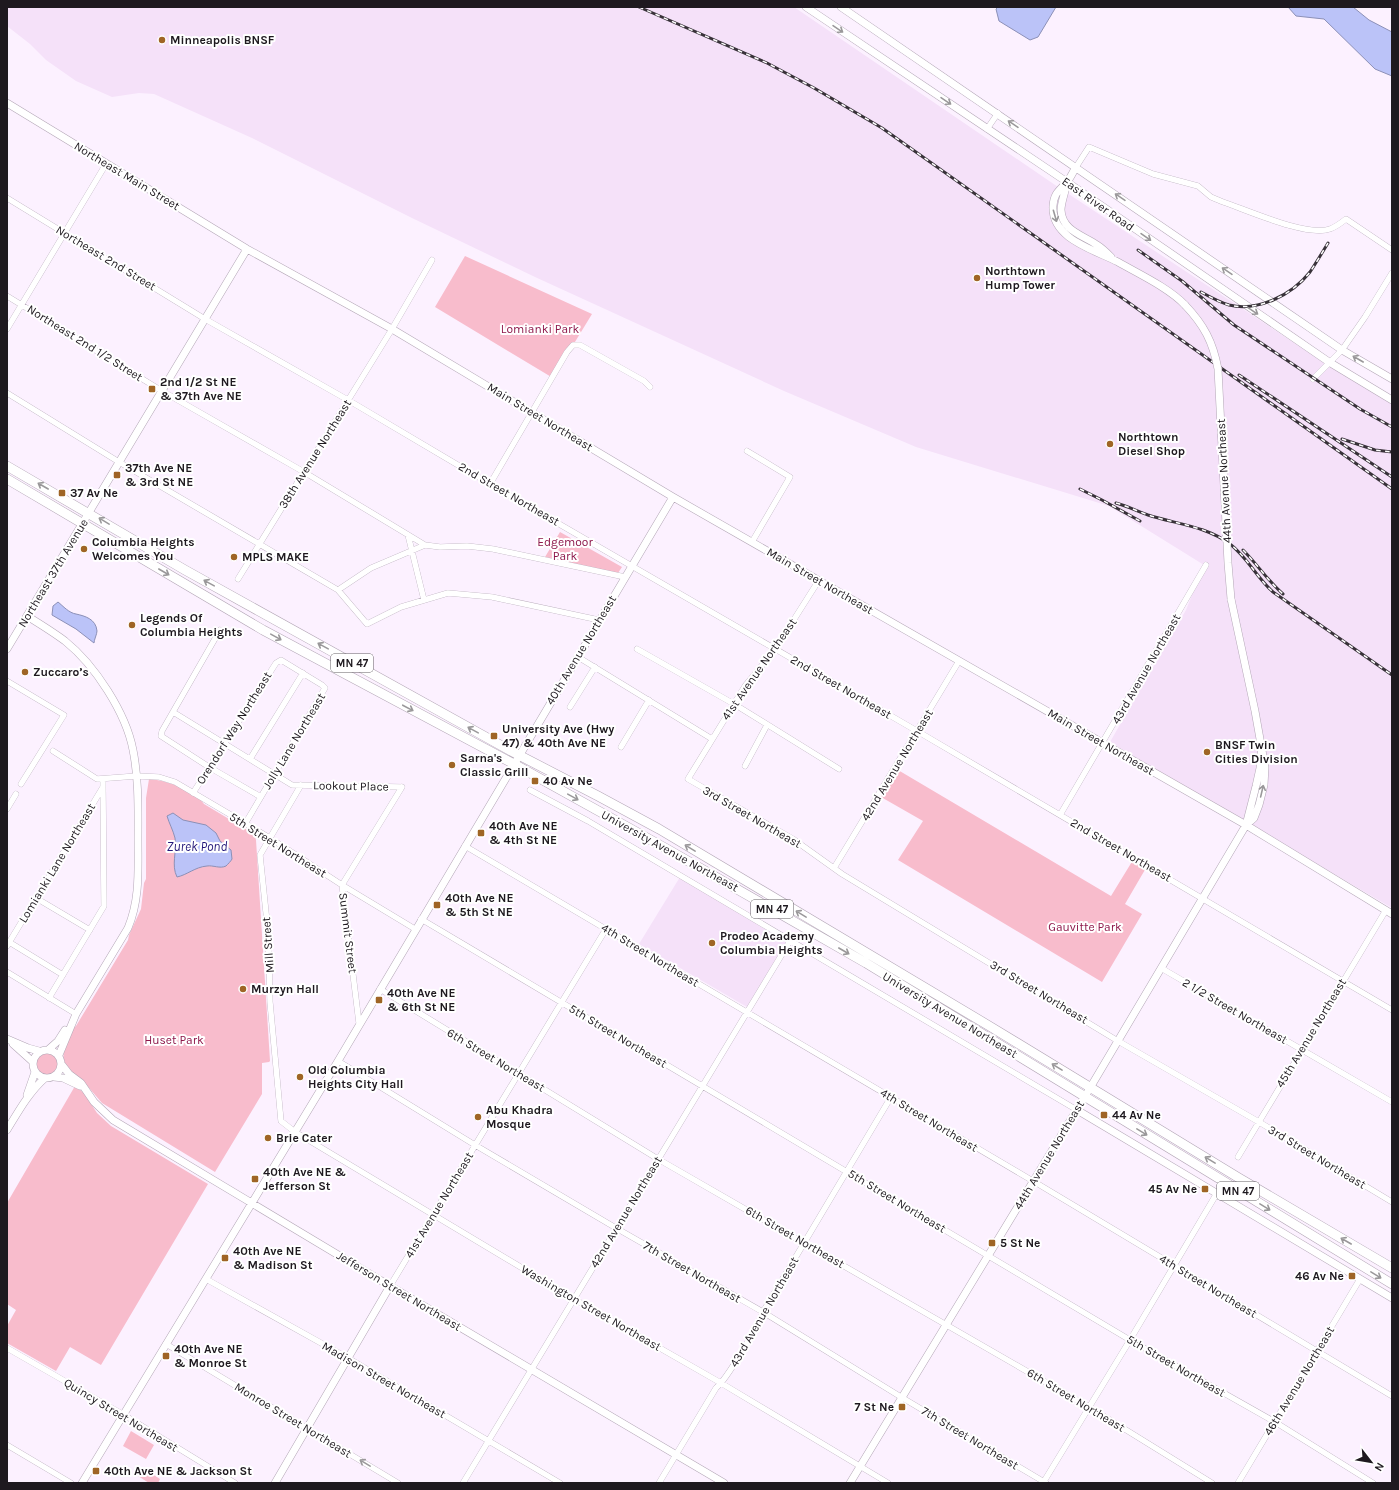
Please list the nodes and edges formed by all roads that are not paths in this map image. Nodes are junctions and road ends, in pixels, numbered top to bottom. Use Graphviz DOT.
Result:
graph roads {
  1 [pos="806,7"];
  2 [pos="841,7"];
  3 [pos="7,103"];
  4 [pos="998,113"];
  5 [pos="988,129"];
  6 [pos="106,164"];
  7 [pos="1076,167"];
  8 [pos="1067,182"];
  9 [pos="7,198"];
  10 [pos="64,233"];
  11 [pos="247,249"];
  12 [pos="1392,250"];
  13 [pos="432,260"];
  14 [pos="1392,273"];
  15 [pos="7,296"];
  16 [pos="22,304"];
  17 [pos="205,319"];
  18 [pos="7,329"];
  19 [pos="392,329"];
  20 [pos="1342,350"];
  21 [pos="1329,362"];
  22 [pos="1313,379"];
  23 [pos="1392,379"];
  24 [pos="650,387"];
  25 [pos="162,391"];
  26 [pos="7,393"];
  27 [pos="348,400"];
  28 [pos="1392,400"];
  29 [pos="531,412"];
  30 [pos="747,450"];
  31 [pos="119,462"];
  32 [pos="7,466"];
  33 [pos="304,472"];
  34 [pos="7,479"];
  35 [pos="490,484"];
  36 [pos="673,496"];
  37 [pos="89,512"];
  38 [pos="83,523"];
  39 [pos="408,535"];
  40 [pos="752,542"];
  41 [pos="260,544"];
  42 [pos="425,545"];
  43 [pos="412,550"];
  44 [pos="1206,565"];
  45 [pos="632,566"];
  46 [pos="625,577"];
  47 [pos="238,579"];
  48 [pos="819,580"];
  49 [pos="338,590"];
  50 [pos="424,600"];
  51 [pos="27,616"];
  52 [pos="599,620"];
  53 [pos="220,630"];
  54 [pos="7,649"];
  55 [pos="775,649"];
  56 [pos="637,650"];
  57 [pos="578,657"];
  58 [pos="959,661"];
  59 [pos="276,662"];
  60 [pos="595,668"];
  61 [pos="303,673"];
  62 [pos="7,681"];
  63 [pos="649,700"];
  64 [pos="734,704"];
  65 [pos="570,707"];
  66 [pos="173,712"];
  67 [pos="767,725"];
  68 [pos="917,731"];
  69 [pos="712,739"];
  70 [pos="224,743"];
  71 [pos="1102,743"];
  72 [pos="621,747"];
  73 [pos="53,751"];
  74 [pos="519,756"];
  75 [pos="250,760"];
  76 [pos="514,764"];
  77 [pos="745,766"];
  78 [pos="209,767"];
  79 [pos="839,769"];
  80 [pos="274,774"];
  81 [pos="137,776"];
  82 [pos="103,779"];
  83 [pos="688,779"];
  84 [pos="21,784"];
  85 [pos="301,785"];
  86 [pos="402,786"];
  87 [pos="103,787"];
  88 [pos="530,790"];
  89 [pos="194,793"];
  90 [pos="16,794"];
  91 [pos="261,797"];
  92 [pos="7,809"];
  93 [pos="1060,815"];
  94 [pos="245,824"];
  95 [pos="1246,825"];
  96 [pos="270,838"];
  97 [pos="465,846"];
  98 [pos="834,868"];
  99 [pos="342,885"];
  100 [pos="36,898"];
  101 [pos="1203,898"];
  102 [pos="1389,912"];
  103 [pos="421,919"];
  104 [pos="415,929"];
  105 [pos="606,929"];
  106 [pos="90,930"];
  107 [pos="790,941"];
  108 [pos="8,944"];
  109 [pos="1161,968"];
  110 [pos="7,972"];
  111 [pos="63,975"];
  112 [pos="1343,981"];
  113 [pos="380,989"];
  114 [pos="49,998"];
  115 [pos="561,1003"];
  116 [pos="1392,1010"];
  117 [pos="747,1012"];
  118 [pos="75,1017"];
  119 [pos="359,1023"];
  120 [pos="9,1040"];
  121 [pos="1118,1041"];
  122 [pos="49,1049"];
  123 [pos="1302,1050"];
  124 [pos="39,1051"];
  125 [pos="59,1055"];
  126 [pos="338,1061"];
  127 [pos="33,1062"];
  128 [pos="62,1065"];
  129 [pos="35,1072"];
  130 [pos="518,1073"];
  131 [pos="54,1077"];
  132 [pos="45,1078"];
  133 [pos="702,1086"];
  134 [pos="83,1087"];
  135 [pos="1090,1088"];
  136 [pos="891,1097"];
  137 [pos="1085,1097"];
  138 [pos="24,1102"];
  139 [pos="1392,1102"];
  140 [pos="1077,1110"];
  141 [pos="1259,1122"];
  142 [pos="7,1130"];
  143 [pos="295,1132"];
  144 [pos="475,1145"];
  145 [pos="1238,1157"];
  146 [pos="658,1159"];
  147 [pos="847,1171"];
  148 [pos="1033,1181"];
  149 [pos="1217,1194"];
  150 [pos="252,1202"];
  151 [pos="1392,1202"];
  152 [pos="433,1215"];
  153 [pos="616,1228"];
  154 [pos="804,1243"];
  155 [pos="988,1256"];
  156 [pos="1174,1266"];
  157 [pos="1392,1268"];
  158 [pos="206,1279"];
  159 [pos="1360,1279"];
  160 [pos="1392,1284"];
  161 [pos="390,1286"];
  162 [pos="1392,1298"];
  163 [pos="574,1299"];
  164 [pos="762,1312"];
  165 [pos="946,1324"];
  166 [pos="1130,1340"];
  167 [pos="166,1344"];
  168 [pos="7,1348"];
  169 [pos="1318,1352"];
  170 [pos="348,1358"];
  171 [pos="532,1369"];
  172 [pos="721,1383"];
  173 [pos="1392,1396"];
  174 [pos="902,1397"];
  175 [pos="1089,1407"];
  176 [pos="124,1415"];
  177 [pos="1275,1422"];
  178 [pos="307,1428"];
  179 [pos="488,1441"];
  180 [pos="7,1445"];
  181 [pos="676,1455"];
  182 [pos="860,1467"];
  183 [pos="1044,1482"];
  184 [pos="71,1483"];
  185 [pos="82,1483"];
  186 [pos="235,1483"];
  187 [pos="275,1483"];
  188 [pos="398,1483"];
  189 [pos="464,1483"];
  190 [pos="560,1483"];
  191 [pos="659,1483"];
  192 [pos="724,1483"];
  193 [pos="850,1483"];
  194 [pos="888,1483"];
  195 [pos="1212,1483"];
  196 [pos="1238,1483"];
  197 [pos="1373,1483"];
  1 -- 5 [label="street, East River Road, one-way"];
  2 -- 4 [label="street, East River Road"];
  3 -- 6 [label="street, Northeast Main Street"];
  4 -- 5 [label="street"];
  7 -- 4 [label="street, East River Road, one-way"];
  5 -- 8 [label="street, East River Road"];
  6 -- 10 [label="street"];
  6 -- 11 [label="street, Northeast Main Street"];
  7 -- 8 [label="street"];
  7 -- 12 [label="street"];
  20 -- 7 [label="street, East River Road, one-way"];
  8 -- 21 [label="street, East River Road, one-way"];
  8 -- 95 [label="street, 44th Avenue Northeast, bridge"];
  9 -- 10 [label="street, Northeast 2nd Street"];
  10 -- 16 [label="street"];
  10 -- 17 [label="street, Northeast 2nd Street"];
  11 -- 17 [label="street, Northeast 37th Avenue"];
  11 -- 19 [label="street, Main Street Northeast"];
  13 -- 19 [label="street, 38th Avenue Northeast"];
  14 -- 20 [label="street"];
  15 -- 16 [label="street, Northeast 2nd 1/2 Street"];
  16 -- 18 [label="street"];
  16 -- 25 [label="street, Northeast 2nd 1/2 Street"];
  17 -- 25 [label="street, Northeast 37th Avenue"];
  17 -- 27 [label="street, 2nd Street Northeast"];
  19 -- 27 [label="street, 38th Avenue Northeast"];
  19 -- 29 [label="street, Main Street Northeast"];
  20 -- 21 [label="street"];
  23 -- 20 [label="street, East River Road, one-way"];
  21 -- 22 [label="street"];
  21 -- 28 [label="street, East River Road"];
  24 -- 29 [label="street"];
  25 -- 31 [label="street, Northeast 37th Avenue"];
  25 -- 33 [label="street"];
  26 -- 31 [label="street"];
  27 -- 33 [label="street, 38th Avenue Northeast"];
  27 -- 35 [label="street, 2nd Street Northeast"];
  29 -- 35 [label="street"];
  29 -- 36 [label="street, Main Street Northeast"];
  30 -- 40 [label="street"];
  31 -- 37 [label="street, Northeast 37th Avenue"];
  31 -- 41 [label="street"];
  37 -- 32 [label="main road, MN 47, one-way"];
  33 -- 39 [label="street"];
  33 -- 41 [label="street, 38th Avenue Northeast"];
  34 -- 38 [label="main road, MN 47"];
  35 -- 45 [label="street, 2nd Street Northeast"];
  36 -- 40 [label="street, Main Street Northeast"];
  36 -- 45 [label="street, 40th Avenue Northeast"];
  37 -- 38 [label="street, Northeast 37th Avenue"];
  74 -- 37 [label="main road, University Avenue Northeast / MN 47, one-way"];
  38 -- 51 [label="street, Northeast 37th Avenue"];
  38 -- 76 [label="main road, University Avenue Northeast / MN 47, one-way"];
  39 -- 42 [label="street"];
  39 -- 43 [label="street"];
  40 -- 48 [label="street, Main Street Northeast"];
  41 -- 47 [label="street, 38th Avenue Northeast"];
  41 -- 49 [label="street"];
  42 -- 43 [label="street"];
  42 -- 46 [label="street"];
  43 -- 49 [label="street"];
  43 -- 50 [label="street"];
  44 -- 71 [label="street, 43rd Avenue Northeast"];
  45 -- 46 [label="street, 40th Avenue Northeast"];
  45 -- 55 [label="street, 2nd Street Northeast"];
  46 -- 52 [label="street, 40th Avenue Northeast"];
  48 -- 55 [label="street, 41st Avenue Northeast"];
  48 -- 58 [label="street, Main Street Northeast"];
  49 -- 50 [label="street"];
  50 -- 52 [label="street"];
  51 -- 54 [label="street, Northeast 37th Avenue"];
  51 -- 81 [label="street"];
  52 -- 57 [label="street, 40th Avenue Northeast"];
  53 -- 66 [label="street"];
  55 -- 64 [label="street, 41st Avenue Northeast"];
  55 -- 68 [label="street, 2nd Street Northeast"];
  56 -- 64 [label="street"];
  57 -- 60 [label="street"];
  57 -- 74 [label="street, 40th Avenue Northeast"];
  58 -- 68 [label="street, 42nd Avenue Northeast"];
  58 -- 71 [label="street, Main Street Northeast"];
  59 -- 61 [label="street, Jolly Lane Northeast"];
  59 -- 70 [label="street, Orendorf Way Northeast"];
  60 -- 63 [label="street"];
  60 -- 65 [label="street"];
  61 -- 75 [label="street"];
  61 -- 80 [label="street, Jolly Lane Northeast"];
  62 -- 84 [label="street"];
  63 -- 69 [label="street"];
  63 -- 72 [label="street"];
  64 -- 67 [label="street"];
  64 -- 69 [label="street, 41st Avenue Northeast"];
  66 -- 70 [label="street, Lookout Place"];
  66 -- 78 [label="street"];
  67 -- 77 [label="street"];
  67 -- 79 [label="street"];
  68 -- 93 [label="street, 2nd Street Northeast"];
  68 -- 98 [label="street, 42nd Avenue Northeast"];
  69 -- 83 [label="street, 41st Avenue Northeast"];
  70 -- 75 [label="street, Lookout Place"];
  70 -- 78 [label="street, Orendorf Way Northeast"];
  71 -- 93 [label="street, 43rd Avenue Northeast"];
  71 -- 95 [label="street, Main Street Northeast"];
  73 -- 82 [label="street"];
  74 -- 76 [label="street, 40th Avenue Northeast"];
  135 -- 74 [label="main road, University Avenue Northeast / MN 47, one-way"];
  75 -- 80 [label="street, Lookout Place"];
  76 -- 97 [label="street, 40th Avenue Northeast"];
  76 -- 137 [label="main road, University Avenue Northeast / MN 47, one-way"];
  78 -- 89 [label="street, Orendorf Way Northeast"];
  78 -- 91 [label="street"];
  80 -- 85 [label="street, Lookout Place"];
  80 -- 91 [label="street, Jolly Lane Northeast"];
  81 -- 82 [label="street, 5th Street Northeast"];
  81 -- 89 [label="street, 5th Street Northeast"];
  81 -- 118 [label="street"];
  82 -- 87 [label="street"];
  83 -- 98 [label="street, 3rd Street Northeast"];
  85 -- 86 [label="street, Lookout Place"];
  85 -- 96 [label="street, Mill Street"];
  86 -- 99 [label="street, Summit Street"];
  87 -- 100 [label="street, Lomianki Lane Northeast"];
  87 -- 106 [label="street"];
  88 -- 107 [label="street, University Avenue Northeast"];
  89 -- 94 [label="street, 5th Street Northeast"];
  90 -- 92 [label="street"];
  91 -- 94 [label="street, Jolly Lane Northeast"];
  93 -- 101 [label="street, 2nd Street Northeast"];
  94 -- 96 [label="street, 5th Street Northeast"];
  95 -- 101 [label="street, 44th Avenue Northeast"];
  95 -- 102 [label="street, Main Street Northeast"];
  96 -- 99 [label="street, 5th Street Northeast"];
  96 -- 143 [label="street, Mill Street"];
  97 -- 103 [label="street, 40th Avenue Northeast"];
  97 -- 105 [label="street, 4th Street Northeast"];
  98 -- 121 [label="street, 3rd Street Northeast"];
  99 -- 104 [label="street, 5th Street Northeast"];
  99 -- 119 [label="street, Summit Street"];
  100 -- 106 [label="street"];
  100 -- 108 [label="street, Lomianki Lane Northeast"];
  101 -- 109 [label="street, 44th Avenue Northeast"];
  101 -- 112 [label="street, 2nd Street Northeast"];
  102 -- 112 [label="street, 45th Avenue Northeast"];
  103 -- 104 [label="street, 40th Avenue Northeast"];
  103 -- 115 [label="street, 5th Street Northeast"];
  104 -- 113 [label="street, 40th Avenue Northeast"];
  105 -- 115 [label="street, 41st Avenue Northeast"];
  105 -- 117 [label="street, 4th Street Northeast"];
  106 -- 111 [label="street"];
  107 -- 117 [label="street, 42nd Avenue Northeast"];
  107 -- 140 [label="street, University Avenue Northeast"];
  108 -- 111 [label="street"];
  109 -- 121 [label="street, 44th Avenue Northeast"];
  109 -- 123 [label="street, 2 1/2 Street Northeast"];
  110 -- 114 [label="street"];
  111 -- 114 [label="street"];
  112 -- 116 [label="street, 2nd Street Northeast"];
  112 -- 123 [label="street, 45th Avenue Northeast"];
  113 -- 119 [label="street, 40th Avenue Northeast"];
  113 -- 130 [label="street, 6th Street Northeast"];
  114 -- 118 [label="street"];
  115 -- 130 [label="street, 41st Avenue Northeast"];
  115 -- 133 [label="street, 5th Street Northeast"];
  117 -- 133 [label="street, 42nd Avenue Northeast"];
  117 -- 136 [label="street, 4th Street Northeast"];
  118 -- 122 [label="street"];
  118 -- 125 [label="street"];
  119 -- 126 [label="street, 40th Avenue Northeast"];
  120 -- 124 [label="street"];
  120 -- 127 [label="street"];
  121 -- 135 [label="street, 44th Avenue Northeast"];
  121 -- 141 [label="street, 3rd Street Northeast"];
  122 -- 124 [label="street"];
  122 -- 125 [label="street"];
  123 -- 139 [label="street, 2 1/2 Street Northeast"];
  123 -- 141 [label="street, 45th Avenue Northeast"];
  124 -- 127 [label="street"];
  125 -- 128 [label="street"];
  126 -- 143 [label="street, 40th Avenue Northeast"];
  126 -- 144 [label="street, 7th Street Northeast"];
  127 -- 129 [label="street"];
  128 -- 131 [label="street"];
  128 -- 134 [label="street, Jefferson Street Northeast"];
  129 -- 132 [label="street"];
  129 -- 138 [label="street"];
  130 -- 144 [label="street, 41st Avenue Northeast"];
  130 -- 146 [label="street, 6th Street Northeast"];
  131 -- 132 [label="street"];
  131 -- 134 [label="street, Jefferson Street Northeast"];
  132 -- 138 [label="street"];
  133 -- 146 [label="street, 42nd Avenue Northeast"];
  133 -- 147 [label="street, 5th Street Northeast"];
  134 -- 150 [label="street, Jefferson Street Northeast"];
  135 -- 137 [label="street, 44th Avenue Northeast"];
  157 -- 135 [label="main road, University Avenue Northeast / MN 47, one-way"];
  136 -- 147 [label="street, 43rd Avenue Northeast"];
  136 -- 148 [label="street, 4th Street Northeast"];
  137 -- 140 [label="street, 44th Avenue Northeast"];
  137 -- 160 [label="main road, University Avenue Northeast / MN 47, one-way"];
  138 -- 142 [label="street"];
  140 -- 148 [label="street, 44th Avenue Northeast"];
  140 -- 149 [label="street, University Avenue Northeast"];
  141 -- 145 [label="street, 45th Avenue Northeast"];
  141 -- 151 [label="street, 3rd Street Northeast"];
  143 -- 150 [label="street, 40th Avenue Northeast"];
  143 -- 152 [label="street, Washington Street Northeast"];
  144 -- 152 [label="street, 41st Avenue Northeast"];
  144 -- 153 [label="street, 7th Street Northeast"];
  146 -- 153 [label="street, 42nd Avenue Northeast"];
  146 -- 154 [label="street, 6th Street Northeast"];
  147 -- 154 [label="street, 43rd Avenue Northeast"];
  147 -- 155 [label="street, 5th Street Northeast"];
  148 -- 155 [label="street, 44th Avenue Northeast"];
  148 -- 156 [label="street, 4th Street Northeast"];
  149 -- 156 [label="street"];
  149 -- 159 [label="street, University Avenue Northeast"];
  150 -- 158 [label="street, 40th Avenue Northeast"];
  150 -- 161 [label="street, Jefferson Street Northeast"];
  152 -- 161 [label="street, 41st Avenue Northeast"];
  152 -- 163 [label="street, Washington Street Northeast"];
  153 -- 163 [label="street, 42nd Avenue Northeast"];
  153 -- 164 [label="street, 7th Street Northeast"];
  154 -- 164 [label="street, 43rd Avenue Northeast"];
  154 -- 165 [label="street, 6th Street Northeast"];
  155 -- 165 [label="street, 44th Avenue Northeast"];
  155 -- 166 [label="street, 5th Street Northeast"];
  156 -- 166 [label="street"];
  156 -- 169 [label="street, 4th Street Northeast"];
  158 -- 167 [label="street, 40th Avenue Northeast"];
  158 -- 170 [label="street, Madison Street Northeast"];
  159 -- 162 [label="street, University Avenue Northeast"];
  159 -- 169 [label="street, 46th Avenue Northeast"];
  161 -- 170 [label="street, 41st Avenue Northeast"];
  161 -- 171 [label="street, Jefferson Street Northeast"];
  163 -- 171 [label="street, 42nd Avenue Northeast"];
  163 -- 172 [label="street, Washington Street Northeast"];
  164 -- 172 [label="street, 43rd Avenue Northeast"];
  164 -- 174 [label="street, 7th Street Northeast"];
  165 -- 174 [label="street, 44th Avenue Northeast"];
  165 -- 175 [label="street, 6th Street Northeast"];
  166 -- 175 [label="street"];
  166 -- 177 [label="street, 5th Street Northeast"];
  167 -- 176 [label="street, 40th Avenue Northeast"];
  167 -- 178 [label="street, Monroe Street Northeast"];
  168 -- 176 [label="street, Quincy Street Northeast"];
  169 -- 173 [label="street, 4th Street Northeast"];
  169 -- 177 [label="street, 46th Avenue Northeast"];
  170 -- 178 [label="street, 41st Avenue Northeast"];
  170 -- 179 [label="street, Madison Street Northeast"];
  171 -- 179 [label="street, 42nd Avenue Northeast"];
  171 -- 181 [label="street, Jefferson Street Northeast"];
  172 -- 181 [label="street, 43rd Avenue Northeast"];
  172 -- 182 [label="street, Washington Street Northeast"];
  174 -- 182 [label="street, 44th Avenue Northeast"];
  174 -- 183 [label="street, 7th Street Northeast"];
  175 -- 183 [label="street"];
  175 -- 195 [label="street, 6th Street Northeast"];
  176 -- 185 [label="street, 40th Avenue Northeast"];
  176 -- 186 [label="street, Quincy Street Northeast"];
  177 -- 196 [label="street, 46th Avenue Northeast"];
  177 -- 197 [label="street, 5th Street Northeast"];
  178 -- 187 [label="street, 41st Avenue Northeast"];
  188 -- 178 [label="street, Monroe Street Northeast, one-way"];
  179 -- 189 [label="street, 42nd Avenue Northeast"];
  179 -- 190 [label="street, Madison Street Northeast"];
  180 -- 184 [label="street"];
  181 -- 191 [label="street, 43rd Avenue Northeast"];
  181 -- 192 [label="street, Jefferson Street Northeast"];
  182 -- 193 [label="street, 44th Avenue Northeast"];
  182 -- 194 [label="street, Washington Street Northeast"];
}
